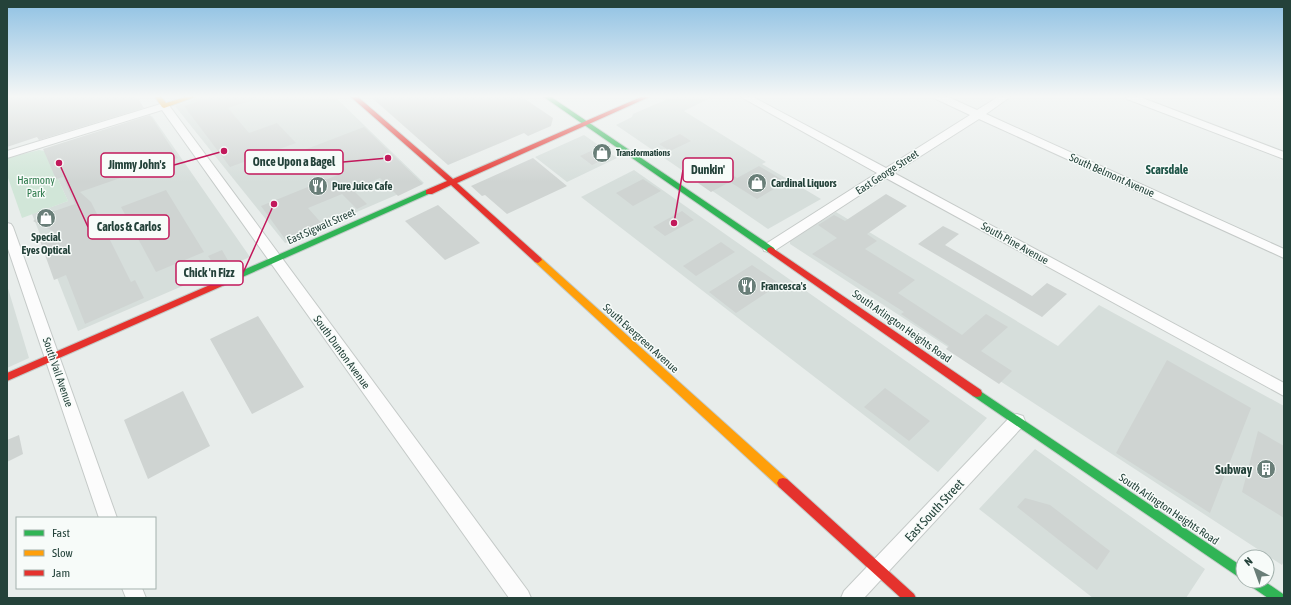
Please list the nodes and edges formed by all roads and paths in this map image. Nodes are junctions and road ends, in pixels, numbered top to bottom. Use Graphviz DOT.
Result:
graph roads {
  1 [pos="92,125"];
  2 [pos="178,125"];
  3 [pos="387,125"];
  4 [pos="581,125"];
  5 [pos="589,125"];
  6 [pos="798,125"];
  7 [pos="960,125"];
  8 [pos="1003,125"];
  9 [pos="1204,125"];
  10 [pos="7,155"];
  11 [pos="1284,156"];
  12 [pos="885,173"];
  13 [pos="452,182"];
  14 [pos="7,227"];
  15 [pos="768,248"];
  16 [pos="1284,254"];
  17 [pos="275,260"];
  18 [pos="52,357"];
  19 [pos="7,377"];
  20 [pos="1284,390"];
  21 [pos="1017,421"];
  22 [pos="108,517"];
  23 [pos="878,569"];
  24 [pos="1235,569"];
  25 [pos="1266,589"];
  26 [pos="521,598"];
  27 [pos="851,598"];
  28 [pos="910,598"];
  29 [pos="1279,598"];
  1 -- 10 [label="street"];
  2 -- 17 [label="street, South Dunton Avenue"];
  3 -- 13 [label="street, South Evergreen Avenue"];
  4 -- 13 [label="street, East Sigwalt Street"];
  5 -- 15 [label="street, South Arlington Heights Road"];
  6 -- 12 [label="street, South Pine Avenue"];
  7 -- 12 [label="street, East George Street"];
  8 -- 16 [label="street, South Belmont Avenue"];
  9 -- 11 [label="street"];
  12 -- 15 [label="street, East George Street"];
  12 -- 20 [label="street, South Pine Avenue"];
  13 -- 17 [label="street, East Sigwalt Street"];
  13 -- 23 [label="street, South Evergreen Avenue"];
  14 -- 18 [label="street, South Vail Avenue"];
  15 -- 21 [label="street, South Arlington Heights Road"];
  17 -- 18 [label="street, East Sigwalt Street"];
  17 -- 26 [label="street, South Dunton Avenue"];
  18 -- 19 [label="street, East Sigwalt Street"];
  18 -- 22 [label="street, South Vail Avenue"];
  21 -- 23 [label="street, East South Street"];
  21 -- 24 [label="street, South Arlington Heights Road"];
  23 -- 27 [label="street, East South Street"];
  23 -- 28 [label="street, South Evergreen Avenue"];
  25 -- 29 [label="street"];
}
